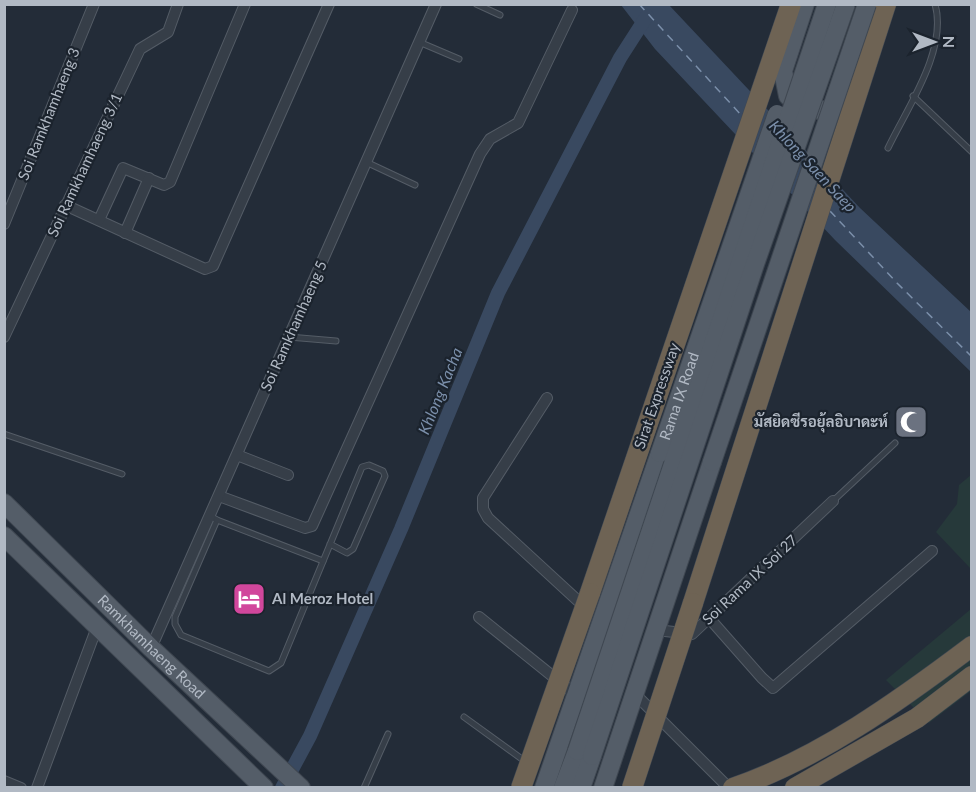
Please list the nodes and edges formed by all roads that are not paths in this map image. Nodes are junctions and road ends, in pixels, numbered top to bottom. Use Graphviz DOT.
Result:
graph roads {
  1 [pos="94,4"];
  2 [pos="178,4"];
  3 [pos="245,4"];
  4 [pos="329,4"];
  5 [pos="436,4"];
  6 [pos="476,4"];
  7 [pos="791,4"];
  8 [pos="805,4"];
  9 [pos="815,4"];
  10 [pos="827,4"];
  11 [pos="846,4"];
  12 [pos="867,4"];
  13 [pos="885,4"];
  14 [pos="935,4"];
  15 [pos="572,10"];
  16 [pos="500,15"];
  17 [pos="419,42"];
  18 [pos="459,59"];
  19 [pos="913,96"];
  20 [pos="888,148"];
  21 [pos="972,152"];
  22 [pos="366,162"];
  23 [pos="149,178"];
  24 [pos="415,185"];
  25 [pos="65,205"];
  26 [pos="99,220"];
  27 [pos="4,224"];
  28 [pos="125,233"];
  29 [pos="289,337"];
  30 [pos="4,338"];
  31 [pos="336,341"];
  32 [pos="547,398"];
  33 [pos="4,434"];
  34 [pos="895,443"];
  35 [pos="237,455"];
  36 [pos="122,474"];
  37 [pos="288,475"];
  38 [pos="219,496"];
  39 [pos="833,501"];
  40 [pos="4,503"];
  41 [pos="213,518"];
  42 [pos="4,536"];
  43 [pos="330,544"];
  44 [pos="932,551"];
  45 [pos="323,561"];
  46 [pos="112,609"];
  47 [pos="479,617"];
  48 [pos="710,619"];
  49 [pos="601,622"];
  50 [pos="97,627"];
  51 [pos="656,630"];
  52 [pos="972,646"];
  53 [pos="151,648"];
  54 [pos="972,676"];
  55 [pos="635,694"];
  56 [pos="576,695"];
  57 [pos="464,717"];
  58 [pos="388,734"];
  59 [pos="4,781"];
  60 [pos="546,783"];
  61 [pos="21,788"];
  62 [pos="37,788"];
  63 [pos="264,788"];
  64 [pos="301,788"];
  65 [pos="364,788"];
  66 [pos="521,788"];
  67 [pos="563,788"];
  68 [pos="581,788"];
  69 [pos="603,788"];
  70 [pos="632,788"];
  71 [pos="731,788"];
  72 [pos="795,788"];
  1 -- 27 [label="street, Soi Ramkhamhaeng 3"];
  2 -- 25 [label="street, Soi Ramkhamhaeng 3/1"];
  3 -- 23 [label="street"];
  4 -- 28 [label="street"];
  5 -- 17 [label="street, Soi Ramkhamhaeng 5"];
  6 -- 16 [label="lane"];
  7 -- 66 [label="highway, Sirat Expressway, bridge"];
  8 -- 13 [label="main road"];
  9 -- 49 [label="main road, Rama IX Road, bridge"];
  10 -- 67 [label="main road, Rama IX Road, bridge"];
  11 -- 68 [label="main road, Rama IX Road, bridge"];
  12 -- 51 [label="main road, bridge"];
  13 -- 70 [label="highway, bridge"];
  14 -- 19 [label="lane"];
  15 -- 38 [label="street"];
  17 -- 18 [label="lane"];
  17 -- 22 [label="street, Soi Ramkhamhaeng 5"];
  19 -- 20 [label="lane"];
  19 -- 21 [label="lane"];
  22 -- 24 [label="lane"];
  22 -- 29 [label="street, Soi Ramkhamhaeng 5"];
  23 -- 26 [label="street"];
  23 -- 28 [label="street"];
  25 -- 26 [label="street"];
  25 -- 30 [label="street, Soi Ramkhamhaeng 3/1"];
  26 -- 28 [label="street"];
  29 -- 31 [label="lane"];
  29 -- 35 [label="street, Soi Ramkhamhaeng 5"];
  32 -- 49 [label="street"];
  33 -- 36 [label="lane"];
  34 -- 39 [label="lane"];
  35 -- 37 [label="street"];
  35 -- 38 [label="street, Soi Ramkhamhaeng 5"];
  38 -- 41 [label="street, Soi Ramkhamhaeng 5"];
  39 -- 48 [label="street, Soi Rama IX Soi 27"];
  40 -- 46 [label="main road, Ramkhamhaeng Road"];
  41 -- 45 [label="lane"];
  41 -- 45 [label="lane"];
  41 -- 53 [label="street, Soi Ramkhamhaeng 5"];
  42 -- 50 [label="main road, Ramkhamhaeng Road"];
  43 -- 43 [label="lane"];
  43 -- 45 [label="lane"];
  44 -- 48 [label="street"];
  46 -- 50 [label="main road"];
  46 -- 53 [label="main road, Ramkhamhaeng Road"];
  47 -- 56 [label="street"];
  48 -- 51 [label="street, Soi Rama IX Soi 27"];
  49 -- 56 [label="main road, Rama IX Road"];
  50 -- 62 [label="street"];
  50 -- 63 [label="main road, Ramkhamhaeng Road"];
  51 -- 55 [label="main road"];
  52 -- 71 [label="highway"];
  53 -- 64 [label="main road, Ramkhamhaeng Road"];
  54 -- 72 [label="highway"];
  55 -- 69 [label="main road"];
  55 -- 71 [label="street"];
  56 -- 60 [label="main road, Rama IX Road"];
  57 -- 60 [label="lane"];
  58 -- 65 [label="lane"];
  59 -- 61 [label="street"];
}
